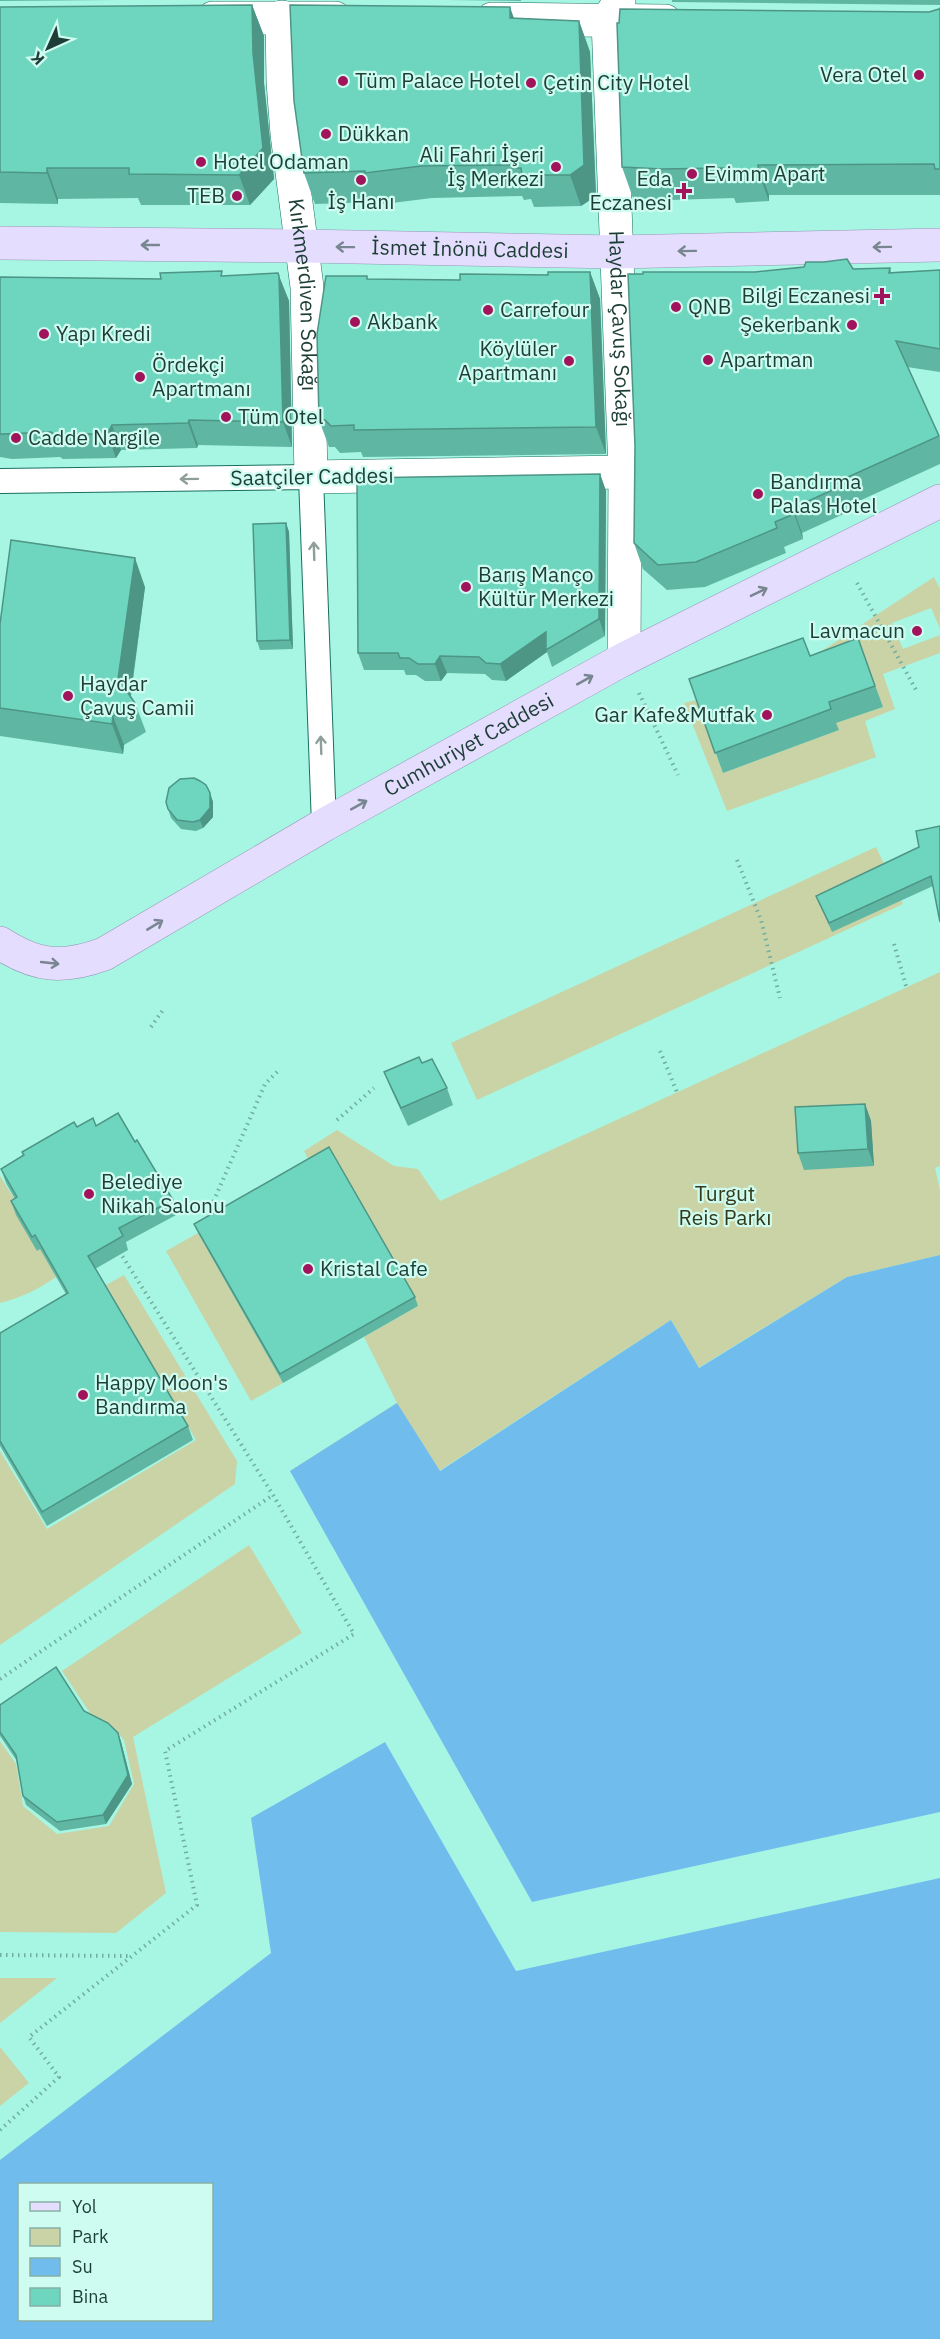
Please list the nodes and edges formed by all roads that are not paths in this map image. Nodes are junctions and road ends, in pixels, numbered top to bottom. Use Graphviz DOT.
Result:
graph roads {
  1 [pos="614,10"];
  2 [pos="282,17"];
  3 [pos="188,18"];
  4 [pos="364,18"];
  5 [pos="468,19"];
  6 [pos="691,21"];
  7 [pos="0,243"];
  8 [pos="940,245"];
  9 [pos="303,246"];
  10 [pos="616,252"];
  11 [pos="624,472"];
  12 [pos="311,477"];
  13 [pos="0,481"];
  14 [pos="940,501"];
  15 [pos="624,659"];
  16 [pos="324,825"];
  17 [pos="0,943"];
  1 -- 5 [label="street"];
  1 -- 6 [label="street"];
  1 -- 10 [label="street, Haydar Çavuş Sokağı"];
  2 -- 3 [label="street"];
  2 -- 4 [label="street"];
  2 -- 9 [label="street, Kırkmerdiven Sokağı"];
  9 -- 7 [label="main road, İsmet İnönü Caddesi, one-way"];
  8 -- 10 [label="main road, İsmet İnönü Caddesi, one-way"];
  10 -- 9 [label="main road, İsmet İnönü Caddesi, one-way"];
  9 -- 12 [label="street, Kırkmerdiven Sokağı"];
  10 -- 11 [label="street, Haydar Çavuş Sokağı"];
  11 -- 12 [label="street, Saatçiler Caddesi"];
  11 -- 15 [label="street, Haydar Çavuş Sokağı"];
  12 -- 13 [label="lane, Saatçiler Caddesi, one-way"];
  16 -- 12 [label="lane, Kırkmerdiven Sokağı, one-way"];
  15 -- 14 [label="main road, Cumhuriyet Caddesi, one-way"];
  16 -- 15 [label="main road, Cumhuriyet Caddesi, one-way"];
  17 -- 16 [label="main road, Cumhuriyet Caddesi, one-way"];
}
